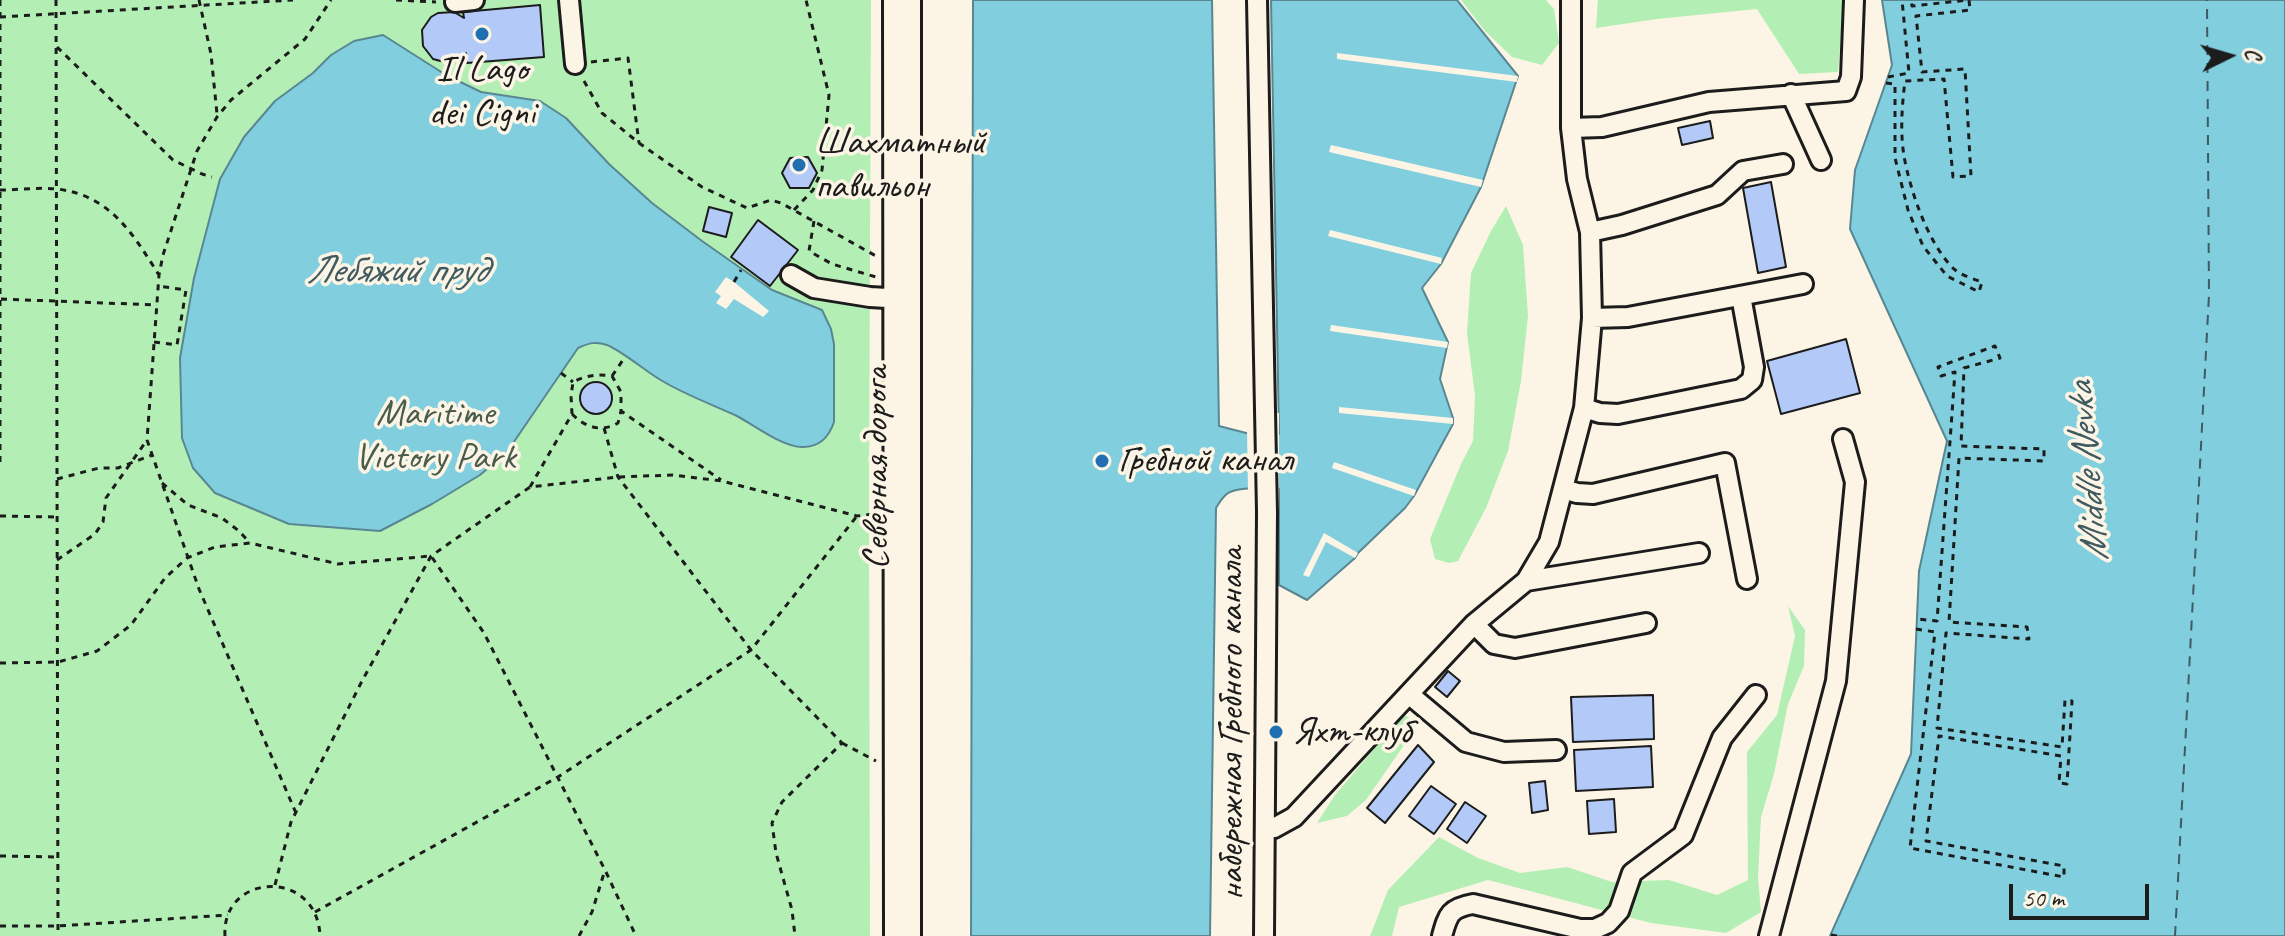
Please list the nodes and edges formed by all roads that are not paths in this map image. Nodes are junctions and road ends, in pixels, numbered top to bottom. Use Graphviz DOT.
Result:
graph roads {
  1 [pos="569,0"];
  2 [pos="893,0"];
  3 [pos="911,0"];
  4 [pos="1257,0"];
  5 [pos="1571,0"];
  6 [pos="1854,0"];
  7 [pos="575,64"];
  8 [pos="1791,94"];
  9 [pos="1571,128"];
  10 [pos="1821,160"];
  11 [pos="1783,164"];
  12 [pos="1590,232"];
  13 [pos="791,275"];
  14 [pos="1803,284"];
  15 [pos="1741,296"];
  16 [pos="902,299"];
  17 [pos="1592,318"];
  18 [pos="1584,408"];
  19 [pos="1843,439"];
  20 [pos="1563,489"];
  21 [pos="1699,553"];
  22 [pos="1747,579"];
  23 [pos="1526,581"];
  24 [pos="1646,623"];
  25 [pos="1474,624"];
  26 [pos="1410,695"];
  27 [pos="1756,695"];
  28 [pos="1556,750"];
  29 [pos="1265,829"];
  30 [pos="894,936"];
  31 [pos="911,936"];
  32 [pos="1264,936"];
  33 [pos="1442,936"];
  34 [pos="1769,936"];
  1 -- 7 [label="street"];
  2 -- 16 [label="street, Северная дорога"];
  3 -- 16 [label="street, Северная дорога"];
  4 -- 29 [label="street, набережная Гребного канала"];
  5 -- 9 [label="street"];
  6 -- 8 [label="street"];
  8 -- 9 [label="street"];
  8 -- 10 [label="street"];
  9 -- 12 [label="street"];
  11 -- 12 [label="street"];
  12 -- 17 [label="street"];
  13 -- 16 [label="street"];
  14 -- 15 [label="street"];
  15 -- 17 [label="street"];
  15 -- 18 [label="street"];
  16 -- 30 [label="street, Северная дорога"];
  16 -- 31 [label="street, Северная дорога"];
  17 -- 18 [label="street"];
  18 -- 20 [label="street"];
  19 -- 34 [label="street"];
  20 -- 22 [label="street"];
  20 -- 23 [label="street"];
  21 -- 23 [label="street"];
  23 -- 25 [label="street"];
  24 -- 25 [label="street"];
  25 -- 26 [label="street"];
  26 -- 28 [label="street"];
  26 -- 29 [label="street"];
  27 -- 33 [label="street"];
  29 -- 32 [label="street, набережная Гребного канала"];
}
